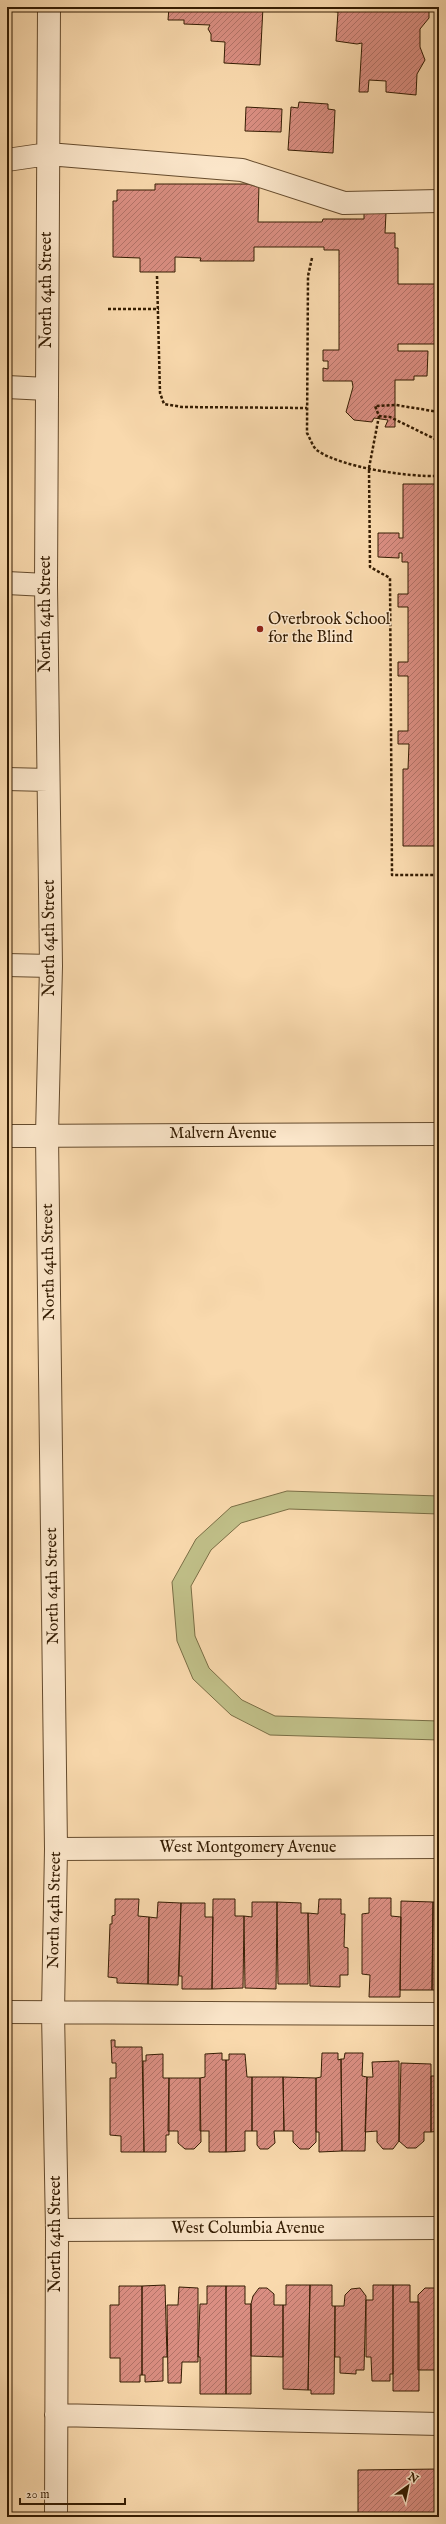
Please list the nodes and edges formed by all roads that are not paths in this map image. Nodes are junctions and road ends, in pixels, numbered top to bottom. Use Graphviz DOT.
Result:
graph roads {
  1 [pos="49,7"];
  2 [pos="48,154"];
  3 [pos="7,160"];
  4 [pos="439,201"];
  5 [pos="7,387"];
  6 [pos="46,389"];
  7 [pos="7,583"];
  8 [pos="46,585"];
  9 [pos="7,779"];
  10 [pos="48,780"];
  11 [pos="7,965"];
  12 [pos="51,966"];
  13 [pos="439,1134"];
  14 [pos="47,1135"];
  15 [pos="7,1136"];
  16 [pos="439,1847"];
  17 [pos="56,1849"];
  18 [pos="7,2012"];
  19 [pos="53,2012"];
  20 [pos="439,2014"];
  21 [pos="439,2228"];
  22 [pos="57,2230"];
  23 [pos="56,2415"];
  24 [pos="439,2424"];
  25 [pos="56,2517"];
  1 -- 2 [label="street, North 64th Street"];
  2 -- 3 [label="street"];
  2 -- 4 [label="street"];
  2 -- 6 [label="street, North 64th Street"];
  5 -- 6 [label="street"];
  6 -- 8 [label="street, North 64th Street"];
  7 -- 8 [label="street"];
  8 -- 10 [label="street, North 64th Street"];
  9 -- 10 [label="street"];
  10 -- 12 [label="street, North 64th Street"];
  11 -- 12 [label="street"];
  12 -- 14 [label="street, North 64th Street"];
  13 -- 14 [label="street, Malvern Avenue"];
  14 -- 15 [label="street, Malvern Avenue"];
  14 -- 17 [label="street, North 64th Street"];
  16 -- 17 [label="street, West Montgomery Avenue"];
  17 -- 19 [label="street, North 64th Street"];
  18 -- 19 [label="street"];
  19 -- 20 [label="street"];
  19 -- 22 [label="street, North 64th Street"];
  21 -- 22 [label="street, West Columbia Avenue"];
  22 -- 23 [label="street, North 64th Street"];
  23 -- 24 [label="street"];
  23 -- 25 [label="street, North 64th Street"];
}
